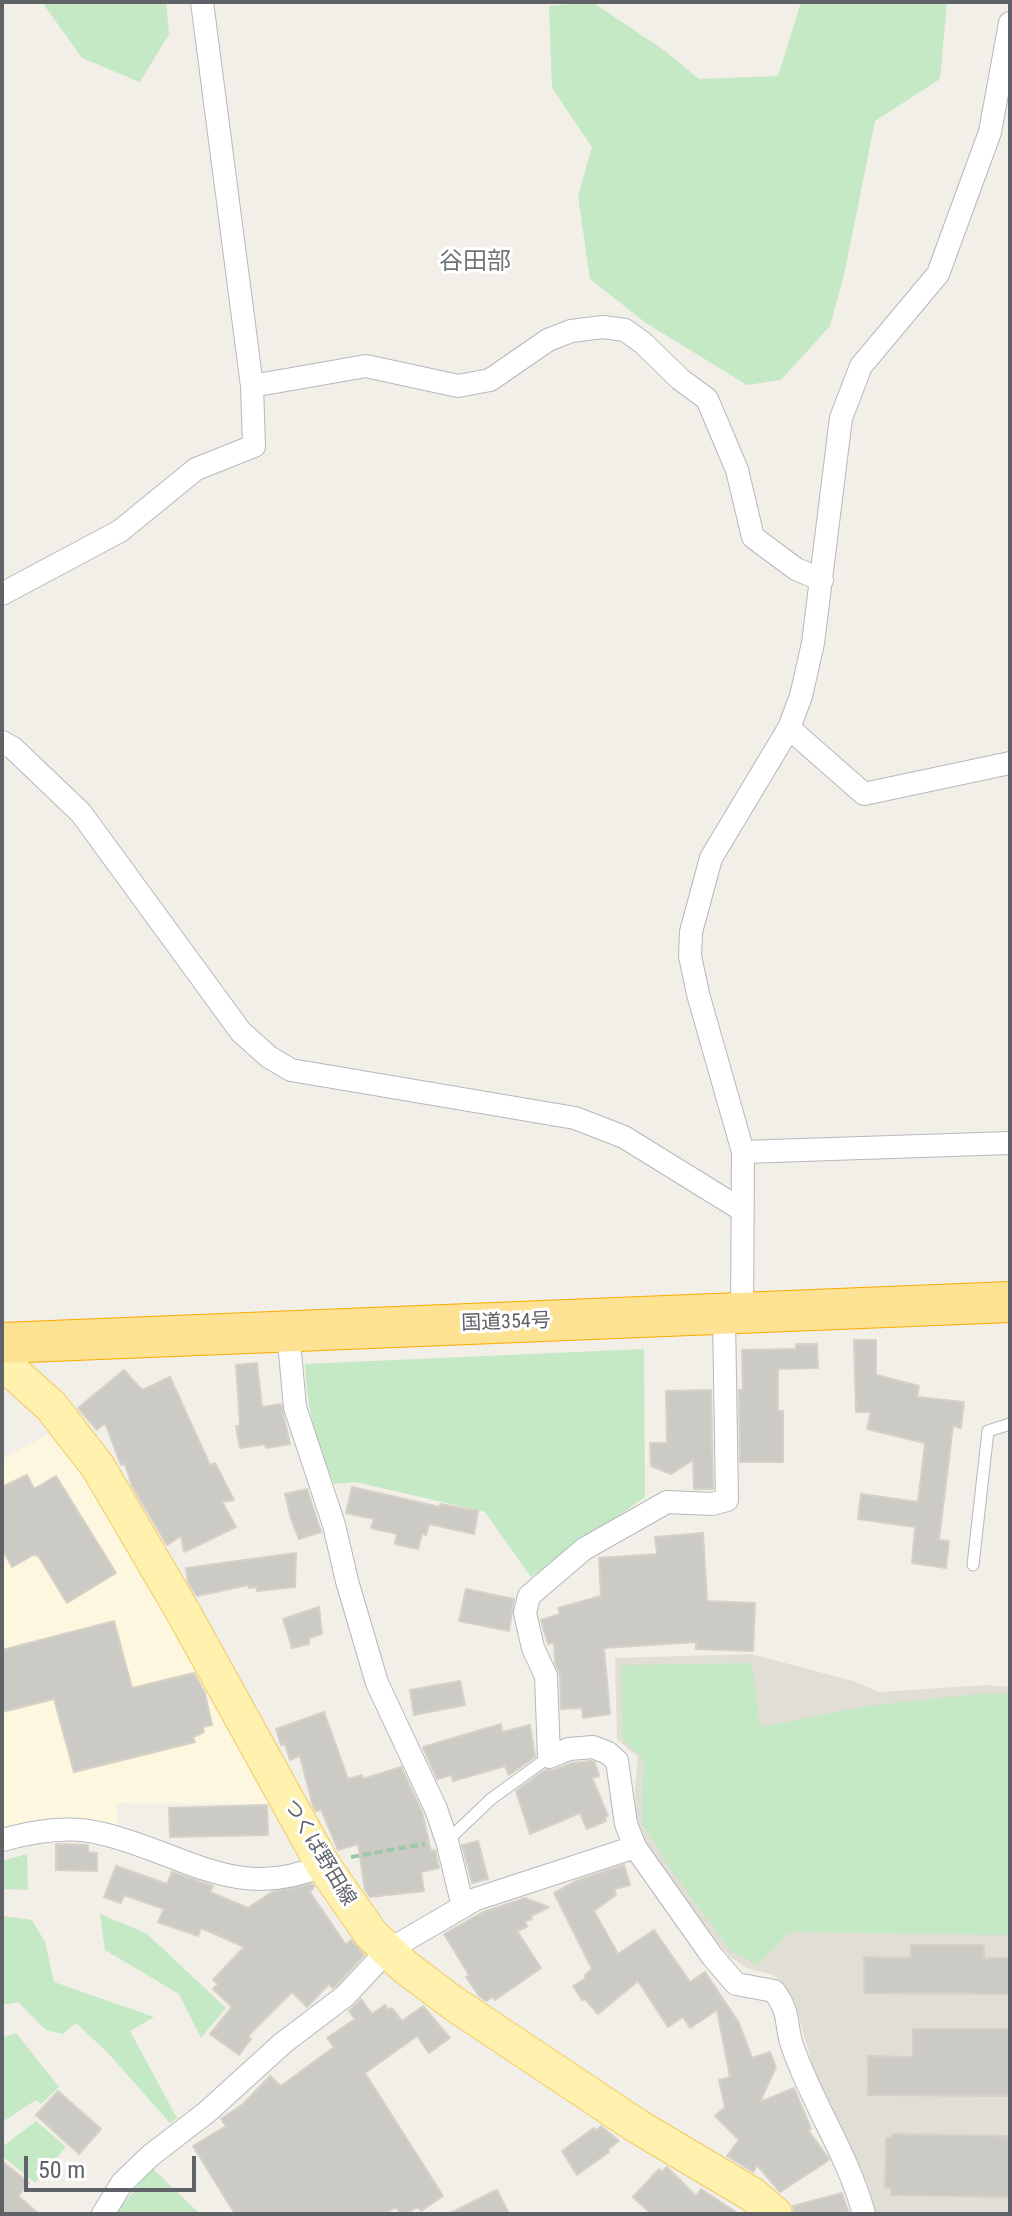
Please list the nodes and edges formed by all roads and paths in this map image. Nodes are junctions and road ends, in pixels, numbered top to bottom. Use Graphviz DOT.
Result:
graph roads {
  1 [pos="202,2"];
  2 [pos="1010,23"];
  3 [pos="252,386"];
  4 [pos="822,580"];
  5 [pos="2,594"];
  6 [pos="789,728"];
  7 [pos="2,742"];
  8 [pos="1010,763"];
  9 [pos="1010,1143"];
  10 [pos="743,1152"];
  11 [pos="742,1210"];
  12 [pos="1010,1302"];
  13 [pos="733,1315"];
  14 [pos="288,1331"];
  15 [pos="2,1343"];
  16 [pos="2,1362"];
  17 [pos="1010,1424"];
  18 [pos="973,1565"];
  19 [pos="549,1757"];
  20 [pos="2,1840"];
  21 [pos="447,1841"];
  22 [pos="635,1847"];
  23 [pos="323,1865"];
  24 [pos="463,1907"];
  25 [pos="387,1951"];
  26 [pos="103,2214"];
  27 [pos="775,2214"];
  28 [pos="864,2214"];
  1 -- 3 [label="street"];
  2 -- 4 [label="street"];
  3 -- 4 [label="street"];
  3 -- 5 [label="street"];
  4 -- 6 [label="street"];
  6 -- 8 [label="street"];
  6 -- 10 [label="street"];
  7 -- 11 [label="street"];
  9 -- 10 [label="street"];
  10 -- 11 [label="street"];
  11 -- 13 [label="street"];
  12 -- 13 [label="highway, 国道354号"];
  13 -- 14 [label="highway, 国道354号"];
  13 -- 19 [label="street"];
  14 -- 15 [label="highway, 国道354号"];
  14 -- 21 [label="street"];
  16 -- 23 [label="main road, つくば野田線"];
  17 -- 18 [label="lane"];
  19 -- 21 [label="lane"];
  19 -- 22 [label="street"];
  20 -- 23 [label="street"];
  21 -- 23 [label="path"];
  21 -- 24 [label="street"];
  22 -- 24 [label="street"];
  22 -- 28 [label="street"];
  23 -- 25 [label="main road, つくば野田線"];
  24 -- 25 [label="street"];
  25 -- 26 [label="street"];
  25 -- 27 [label="main road, つくば野田線"];
}
